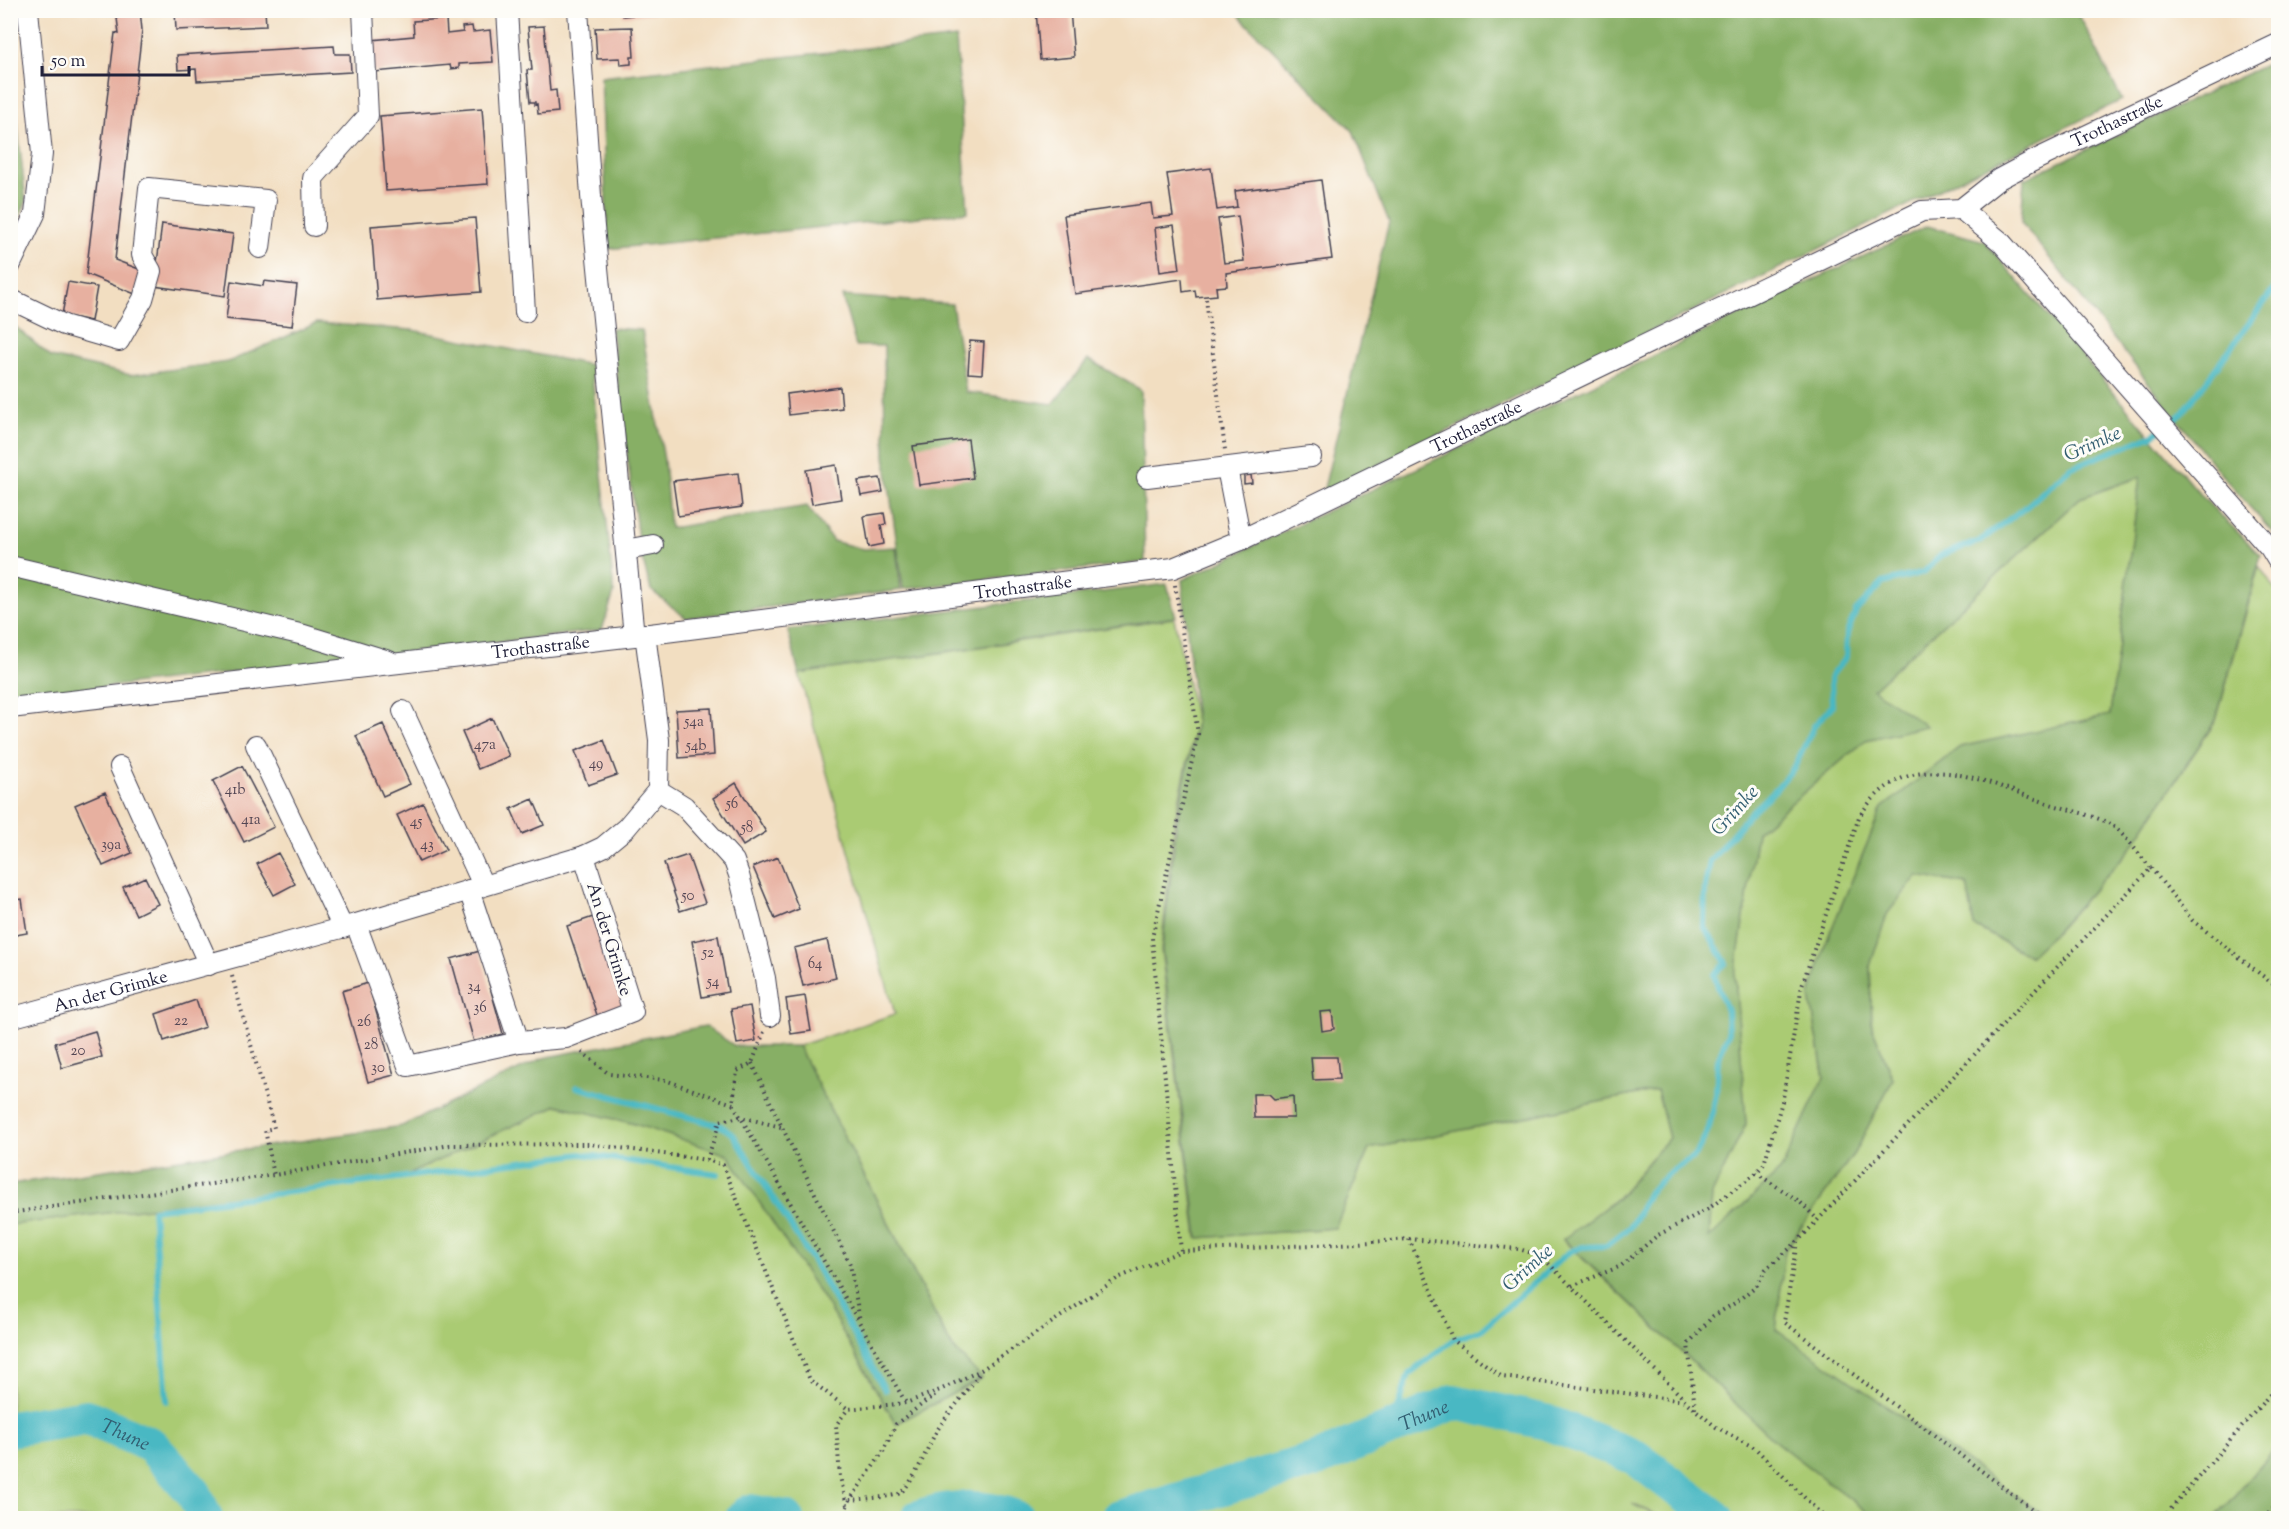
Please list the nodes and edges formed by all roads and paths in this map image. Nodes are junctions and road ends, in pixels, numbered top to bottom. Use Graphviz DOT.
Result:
graph roads {
  1 [pos="28,10"];
  2 [pos="363,10"];
  3 [pos="507,10"];
  4 [pos="578,10"];
  5 [pos="2278,44"];
  6 [pos="1961,209"];
  7 [pos="314,226"];
  8 [pos="260,248"];
  9 [pos="10,266"];
  10 [pos="1206,298"];
  11 [pos="10,299"];
  12 [pos="525,312"];
  13 [pos="1311,457"];
  14 [pos="1227,468"];
  15 [pos="1148,477"];
  16 [pos="1241,540"];
  17 [pos="653,545"];
  18 [pos="626,550"];
  19 [pos="2278,561"];
  20 [pos="10,566"];
  21 [pos="1173,568"];
  22 [pos="640,635"];
  23 [pos="397,663"];
  24 [pos="10,708"];
  25 [pos="403,711"];
  26 [pos="256,745"];
  27 [pos="120,767"];
  28 [pos="658,790"];
  29 [pos="584,856"];
  30 [pos="2151,868"];
  31 [pos="476,888"];
  32 [pos="350,926"];
  33 [pos="218,962"];
  34 [pos="2278,988"];
  35 [pos="770,1016"];
  36 [pos="10,1018"];
  37 [pos="566,1038"];
  38 [pos="519,1042"];
  39 [pos="752,1063"];
  40 [pos="733,1104"];
  41 [pos="741,1117"];
  42 [pos="782,1127"];
  43 [pos="707,1160"];
  44 [pos="1756,1173"];
  45 [pos="274,1175"];
  46 [pos="10,1213"];
  47 [pos="1817,1219"];
  48 [pos="1409,1239"];
  49 [pos="1797,1242"];
  50 [pos="1180,1251"];
  51 [pos="1572,1286"];
  52 [pos="861,1324"];
  53 [pos="981,1370"];
  54 [pos="2278,1385"];
  55 [pos="940,1390"];
  56 [pos="1685,1401"];
  57 [pos="906,1403"];
  58 [pos="848,1409"];
  59 [pos="1695,1409"];
  60 [pos="850,1500"];
  61 [pos="2278,1504"];
  62 [pos="847,1506"];
  63 [pos="842,1518"];
  64 [pos="1825,1518"];
  65 [pos="2044,1518"];
  66 [pos="2163,1518"];
  67 [pos="2264,1518"];
  1 -- 9 [label="street"];
  2 -- 7 [label="street"];
  3 -- 12 [label="street"];
  4 -- 18 [label="street"];
  5 -- 6 [label="street, Trothastraße"];
  6 -- 16 [label="street, Trothastraße"];
  6 -- 19 [label="street"];
  8 -- 11 [label="street"];
  10 -- 14 [label="path"];
  13 -- 14 [label="street"];
  14 -- 15 [label="street"];
  14 -- 16 [label="street"];
  16 -- 21 [label="street, Trothastraße"];
  17 -- 18 [label="street"];
  18 -- 22 [label="street"];
  20 -- 23 [label="street"];
  21 -- 22 [label="street, Trothastraße"];
  21 -- 50 [label="path"];
  22 -- 23 [label="street, Trothastraße"];
  22 -- 28 [label="street"];
  23 -- 24 [label="street, Trothastraße"];
  25 -- 31 [label="street"];
  26 -- 32 [label="street, An der Grimke"];
  27 -- 33 [label="street"];
  28 -- 29 [label="street, An der Grimke"];
  28 -- 35 [label="street"];
  29 -- 31 [label="street, An der Grimke"];
  29 -- 37 [label="street, An der Grimke"];
  30 -- 34 [label="path"];
  30 -- 44 [label="path"];
  30 -- 47 [label="path"];
  31 -- 32 [label="street, An der Grimke"];
  31 -- 38 [label="street"];
  32 -- 33 [label="street, An der Grimke"];
  32 -- 38 [label="street, An der Grimke"];
  33 -- 36 [label="street, An der Grimke"];
  33 -- 45 [label="path"];
  35 -- 39 [label="path"];
  37 -- 38 [label="street, An der Grimke"];
  37 -- 40 [label="path"];
  39 -- 40 [label="path"];
  39 -- 42 [label="path"];
  40 -- 41 [label="path"];
  41 -- 42 [label="path"];
  41 -- 43 [label="path"];
  41 -- 52 [label="path"];
  42 -- 52 [label="path"];
  43 -- 45 [label="path"];
  43 -- 58 [label="path"];
  44 -- 47 [label="path"];
  44 -- 51 [label="path"];
  45 -- 46 [label="path"];
  47 -- 49 [label="path"];
  48 -- 50 [label="path"];
  48 -- 51 [label="path"];
  48 -- 56 [label="path"];
  49 -- 59 [label="path"];
  49 -- 65 [label="path"];
  50 -- 53 [label="path"];
  51 -- 56 [label="path"];
  52 -- 57 [label="path"];
  53 -- 55 [label="path"];
  53 -- 60 [label="path"];
  54 -- 66 [label="path"];
  55 -- 57 [label="path"];
  55 -- 60 [label="path"];
  56 -- 59 [label="path"];
  57 -- 58 [label="path"];
  58 -- 62 [label="path"];
  59 -- 64 [label="path"];
  60 -- 62 [label="path"];
  61 -- 67 [label="path"];
  62 -- 63 [label="path"];
}
